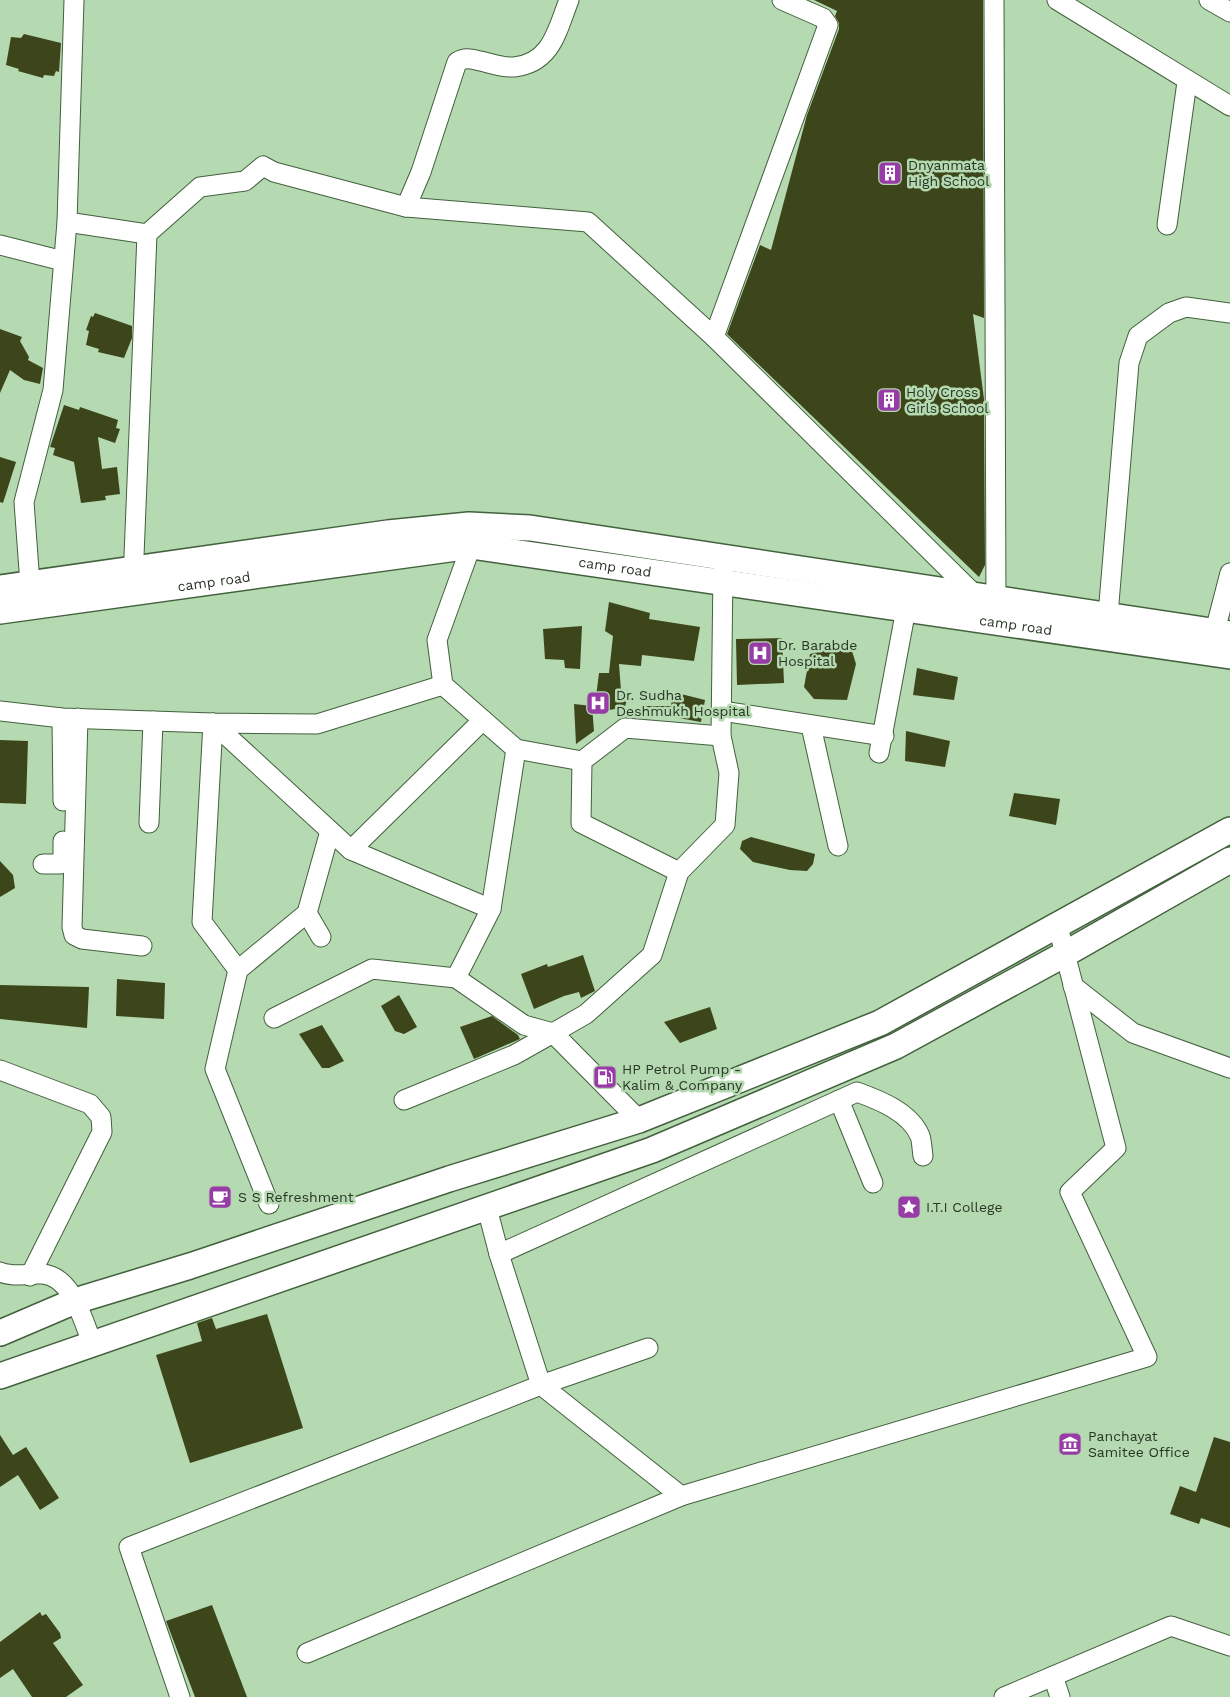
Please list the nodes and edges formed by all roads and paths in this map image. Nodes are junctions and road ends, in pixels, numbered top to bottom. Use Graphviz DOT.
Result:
graph roads {
  1 [pos="74,0"];
  2 [pos="569,0"];
  3 [pos="782,0"];
  4 [pos="994,0"];
  5 [pos="1057,0"];
  6 [pos="1209,0"];
  7 [pos="1230,12"];
  8 [pos="1188,82"];
  9 [pos="1230,106"];
  10 [pos="406,206"];
  11 [pos="67,222"];
  12 [pos="1167,226"];
  13 [pos="147,234"];
  14 [pos="0,245"];
  15 [pos="63,261"];
  16 [pos="1230,313"];
  17 [pos="714,337"];
  18 [pos="471,546"];
  19 [pos="725,558"];
  20 [pos="1230,573"];
  21 [pos="133,581"];
  22 [pos="722,582"];
  23 [pos="30,584"];
  24 [pos="0,588"];
  25 [pos="986,608"];
  26 [pos="906,609"];
  27 [pos="0,611"];
  28 [pos="1108,615"];
  29 [pos="1222,632"];
  30 [pos="1230,656"];
  31 [pos="443,686"];
  32 [pos="0,711"];
  33 [pos="722,711"];
  34 [pos="70,718"];
  35 [pos="483,720"];
  36 [pos="153,721"];
  37 [pos="213,723"];
  38 [pos="811,726"];
  39 [pos="721,736"];
  40 [pos="516,749"];
  41 [pos="582,761"];
  42 [pos="149,823"];
  43 [pos="1230,830"];
  44 [pos="330,832"];
  45 [pos="838,846"];
  46 [pos="351,850"];
  47 [pos="1230,860"];
  48 [pos="43,864"];
  49 [pos="679,872"];
  50 [pos="491,909"];
  51 [pos="307,913"];
  52 [pos="1058,927"];
  53 [pos="321,937"];
  54 [pos="142,946"];
  55 [pos="1065,954"];
  56 [pos="238,970"];
  57 [pos="456,978"];
  58 [pos="1073,986"];
  59 [pos="274,1018"];
  60 [pos="553,1033"];
  61 [pos="1230,1068"];
  62 [pos="0,1070"];
  63 [pos="404,1100"];
  64 [pos="839,1100"];
  65 [pos="639,1120"];
  66 [pos="560,1146"];
  67 [pos="652,1150"];
  68 [pos="923,1156"];
  69 [pos="571,1179"];
  70 [pos="873,1183"];
  71 [pos="269,1204"];
  72 [pos="487,1208"];
  73 [pos="499,1254"];
  74 [pos="0,1272"];
  75 [pos="30,1276"];
  76 [pos="75,1300"];
  77 [pos="0,1333"];
  78 [pos="92,1343"];
  79 [pos="648,1348"];
  80 [pos="0,1376"];
  81 [pos="541,1385"];
  82 [pos="680,1496"];
  83 [pos="1230,1646"];
  84 [pos="306,1653"];
  85 [pos="1053,1676"];
  86 [pos="180,1697"];
  87 [pos="1004,1697"];
  88 [pos="1060,1697"];
  1 -- 11 [label="street"];
  2 -- 10 [label="street"];
  3 -- 17 [label="street"];
  4 -- 25 [label="street"];
  5 -- 8 [label="street"];
  6 -- 7 [label="street"];
  8 -- 9 [label="street"];
  8 -- 12 [label="street"];
  10 -- 13 [label="street"];
  10 -- 17 [label="street"];
  11 -- 13 [label="street"];
  11 -- 15 [label="street"];
  13 -- 21 [label="street"];
  14 -- 15 [label="street"];
  15 -- 23 [label="street"];
  16 -- 28 [label="street"];
  17 -- 25 [label="street"];
  18 -- 21 [label="main road, camp road"];
  18 -- 22 [label="main road, camp road"];
  18 -- 31 [label="street"];
  19 -- 21 [label="main road, camp road"];
  19 -- 22 [label="street"];
  19 -- 25 [label="main road, camp road"];
  20 -- 29 [label="street"];
  21 -- 23 [label="main road, camp road"];
  21 -- 27 [label="main road, camp road"];
  22 -- 26 [label="main road, camp road"];
  22 -- 33 [label="street"];
  23 -- 24 [label="main road, camp road"];
  25 -- 26 [label="main road, camp road"];
  25 -- 28 [label="main road, camp road"];
  25 -- 30 [label="main road, camp road"];
  26 -- 38 [label="street"];
  28 -- 29 [label="main road, camp road"];
  31 -- 35 [label="street"];
  31 -- 37 [label="street"];
  32 -- 34 [label="street"];
  33 -- 38 [label="street"];
  33 -- 39 [label="street"];
  34 -- 36 [label="street"];
  34 -- 48 [label="street"];
  34 -- 54 [label="street"];
  35 -- 40 [label="street"];
  35 -- 46 [label="street"];
  36 -- 37 [label="street"];
  36 -- 42 [label="street"];
  37 -- 44 [label="street"];
  37 -- 56 [label="street"];
  38 -- 45 [label="street"];
  39 -- 41 [label="street"];
  39 -- 49 [label="street"];
  40 -- 41 [label="street"];
  40 -- 50 [label="street"];
  41 -- 49 [label="street"];
  43 -- 52 [label="main road"];
  44 -- 46 [label="street"];
  44 -- 51 [label="street"];
  46 -- 50 [label="street"];
  47 -- 55 [label="main road"];
  49 -- 60 [label="street"];
  50 -- 57 [label="street"];
  51 -- 53 [label="street"];
  51 -- 56 [label="street"];
  52 -- 55 [label="street"];
  52 -- 65 [label="main road"];
  55 -- 58 [label="street"];
  55 -- 67 [label="main road"];
  56 -- 71 [label="street"];
  57 -- 59 [label="street"];
  57 -- 60 [label="street"];
  58 -- 61 [label="street"];
  58 -- 82 [label="street"];
  60 -- 63 [label="street"];
  60 -- 65 [label="street"];
  62 -- 75 [label="street"];
  64 -- 68 [label="street"];
  64 -- 70 [label="street"];
  64 -- 73 [label="street"];
  65 -- 66 [label="main road"];
  65 -- 67 [label="main road"];
  66 -- 69 [label="main road"];
  66 -- 76 [label="main road"];
  67 -- 69 [label="main road"];
  69 -- 72 [label="main road"];
  72 -- 73 [label="street"];
  72 -- 78 [label="main road"];
  73 -- 81 [label="street"];
  74 -- 75 [label="street"];
  75 -- 76 [label="street"];
  76 -- 77 [label="main road"];
  76 -- 78 [label="street"];
  78 -- 80 [label="main road"];
  79 -- 81 [label="street"];
  81 -- 82 [label="street"];
  81 -- 86 [label="street"];
  82 -- 84 [label="street"];
  83 -- 85 [label="street"];
  85 -- 87 [label="street"];
  85 -- 88 [label="street"];
}
